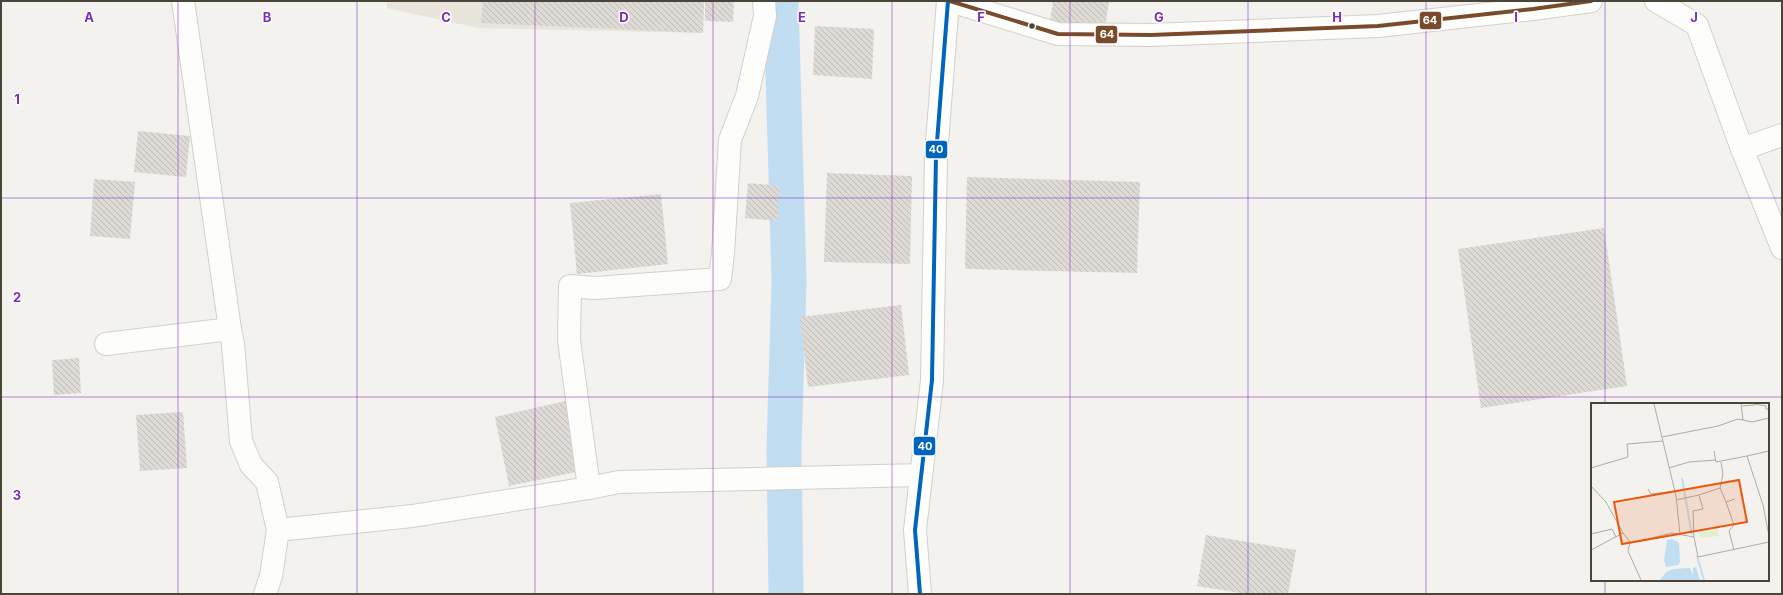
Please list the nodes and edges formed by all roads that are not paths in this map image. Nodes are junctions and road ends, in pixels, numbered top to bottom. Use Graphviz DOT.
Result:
graph roads {
  1 [pos="183,1"];
  2 [pos="764,1"];
  3 [pos="949,1"];
  4 [pos="1591,1"];
  5 [pos="1658,1"];
  6 [pos="1782,135"];
  7 [pos="1742,149"];
  8 [pos="1782,248"];
  9 [pos="230,329"];
  10 [pos="106,344"];
  11 [pos="921,475"];
  12 [pos="589,488"];
  13 [pos="278,530"];
  14 [pos="265,594"];
  15 [pos="920,594"];
  1 -- 9 [label="street"];
  2 -- 12 [label="street"];
  3 -- 4 [label="street"];
  3 -- 11 [label="street"];
  5 -- 7 [label="street"];
  6 -- 7 [label="street"];
  7 -- 8 [label="street"];
  9 -- 10 [label="street"];
  9 -- 13 [label="street"];
  11 -- 12 [label="street"];
  11 -- 15 [label="street"];
  12 -- 13 [label="street"];
  13 -- 14 [label="street"];
}
